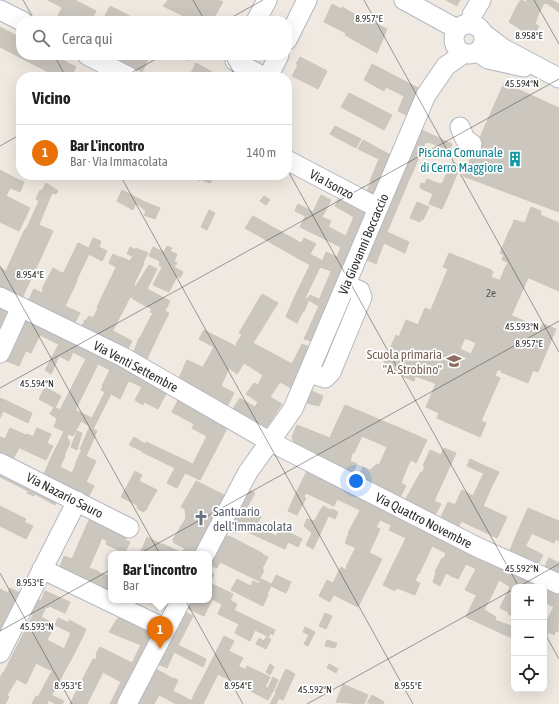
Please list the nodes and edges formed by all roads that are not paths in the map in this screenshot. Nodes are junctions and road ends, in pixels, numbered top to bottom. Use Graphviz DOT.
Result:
graph roads {
  1 [pos="267,0"];
  2 [pos="307,0"];
  3 [pos="404,0"];
  4 [pos="481,0"];
  5 [pos="0,10"];
  6 [pos="259,16"];
  7 [pos="16,18"];
  8 [pos="292,30"];
  9 [pos="471,39"];
  10 [pos="97,60"];
  11 [pos="236,60"];
  12 [pos="276,60"];
  13 [pos="119,72"];
  14 [pos="255,72"];
  15 [pos="270,72"];
  16 [pos="554,76"];
  17 [pos="460,127"];
  18 [pos="472,144"];
  19 [pos="292,163"];
  20 [pos="378,208"];
  21 [pos="0,297"];
  22 [pos="21,307"];
  23 [pos="0,353"];
  24 [pos="269,441"];
  25 [pos="0,462"];
  26 [pos="77,501"];
  27 [pos="129,528"];
  28 [pos="207,551"];
  29 [pos="42,569"];
  30 [pos="559,584"];
  31 [pos="108,601"];
  32 [pos="112,603"];
  33 [pos="179,603"];
  34 [pos="166,629"];
  35 [pos="0,653"];
  36 [pos="127,704"];
  1 -- 6 [label="street"];
  2 -- 8 [label="street"];
  3 -- 9 [label="street"];
  4 -- 9 [label="street"];
  5 -- 7 [label="street"];
  9 -- 16 [label="street"];
  9 -- 20 [label="street, Via Giovanni Boccaccio"];
  10 -- 13 [label="street"];
  11 -- 14 [label="street"];
  12 -- 15 [label="street"];
  17 -- 18 [label="street"];
  19 -- 20 [label="street, Via Isonzo"];
  20 -- 24 [label="street, Via Giovanni Boccaccio"];
  21 -- 22 [label="street, Via Venti Settembre"];
  22 -- 23 [label="street"];
  22 -- 24 [label="street, Via Venti Settembre"];
  24 -- 28 [label="street, Via Giovanni Boccaccio"];
  24 -- 30 [label="street, Via Quattro Novembre"];
  25 -- 26 [label="street, Via Nazario Sauro"];
  26 -- 27 [label="street, Via Nazario Sauro"];
  26 -- 29 [label="street"];
  29 -- 31 [label="street"];
  29 -- 35 [label="street"];
  32 -- 34 [label="street"];
  33 -- 34 [label="street"];
  34 -- 36 [label="street"];
}
